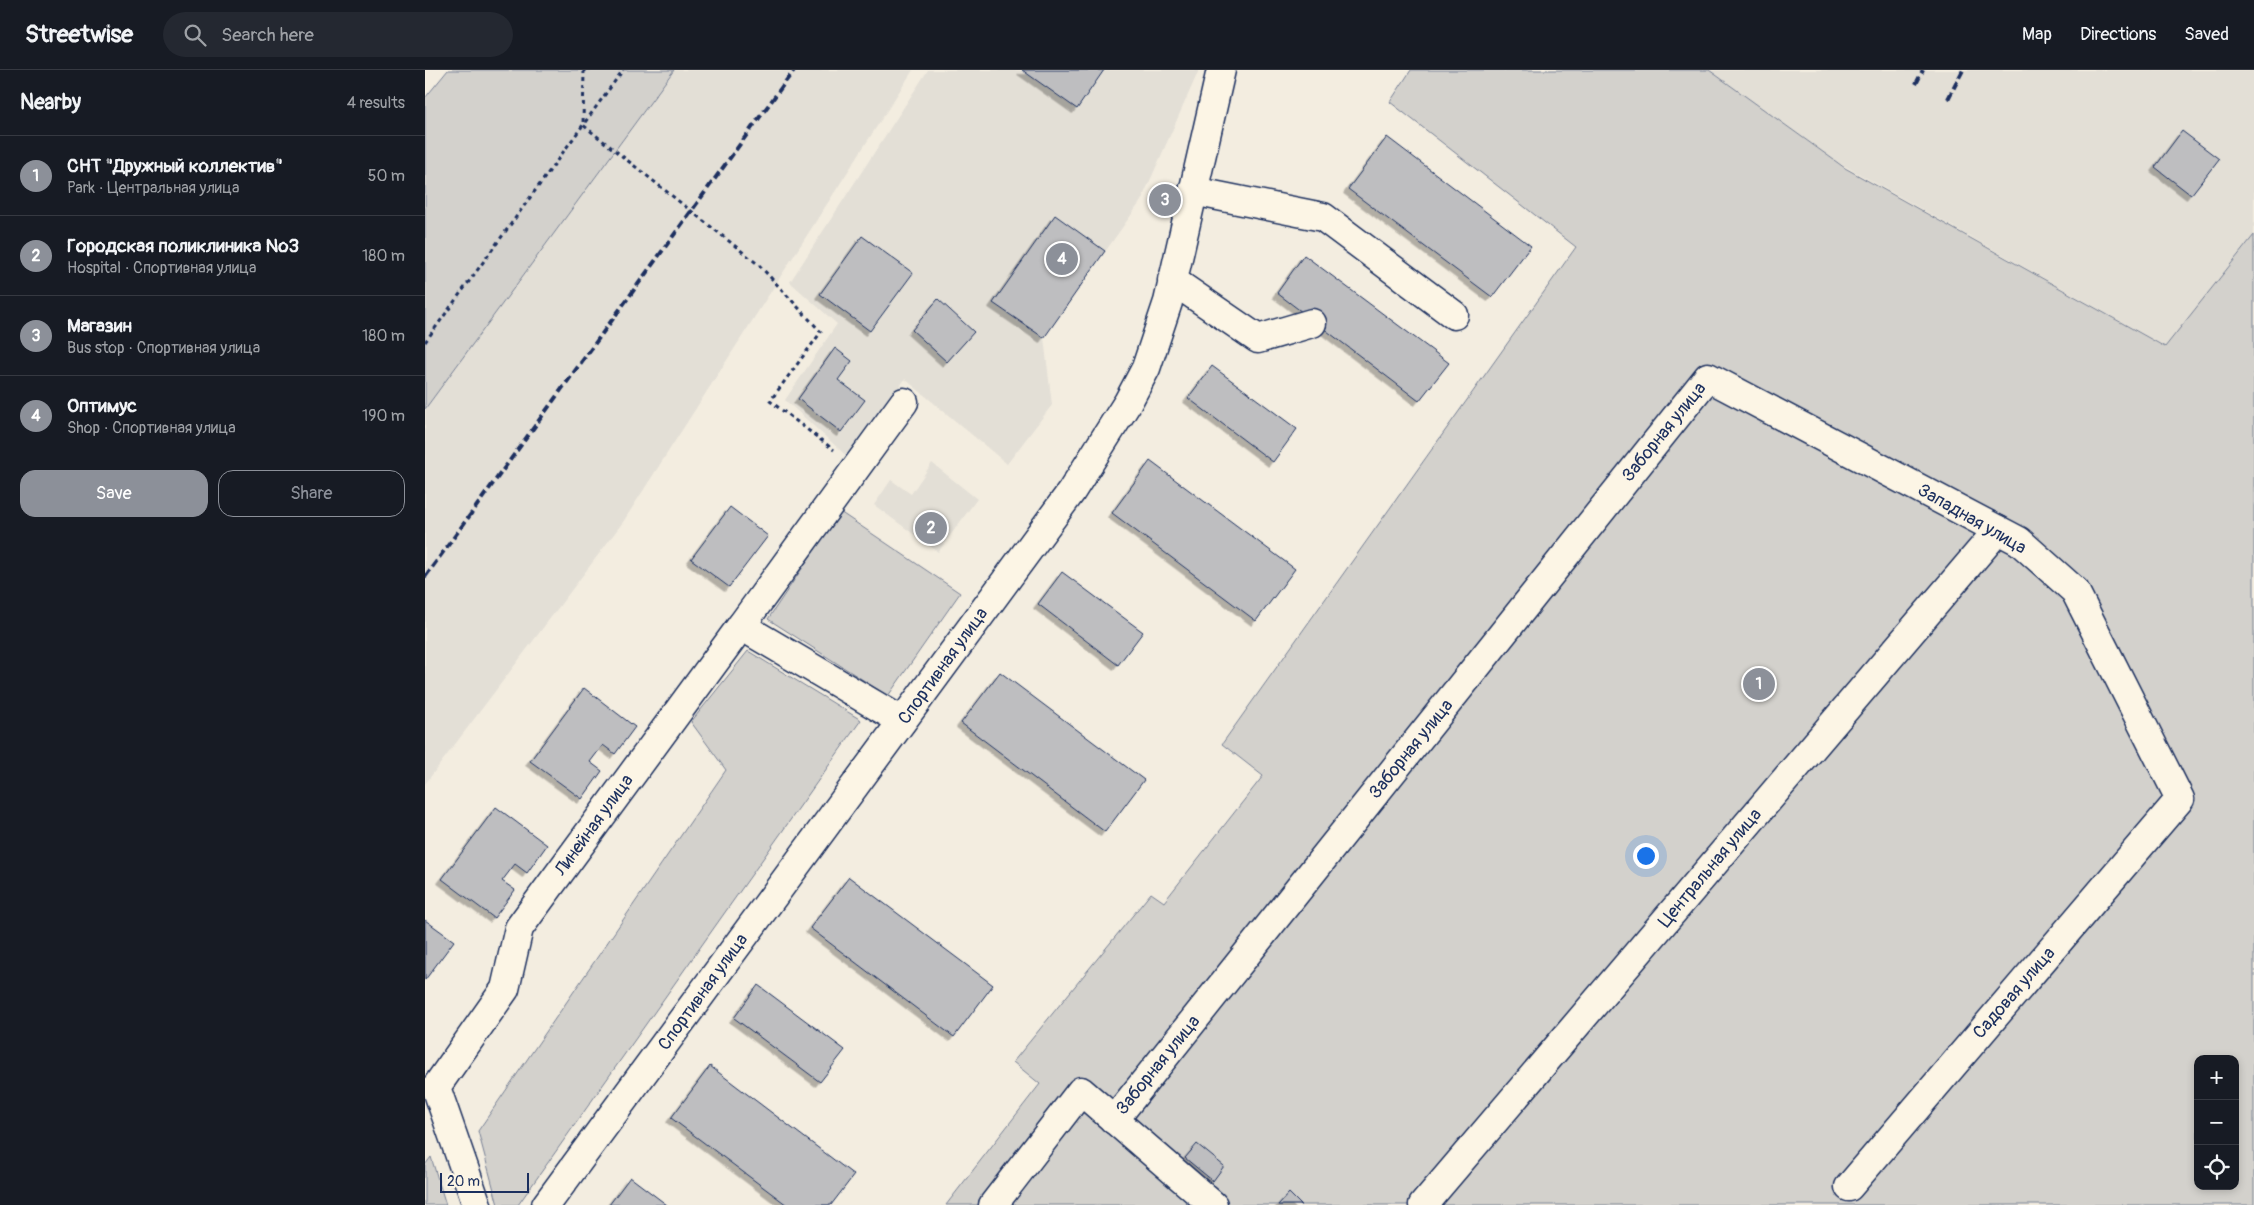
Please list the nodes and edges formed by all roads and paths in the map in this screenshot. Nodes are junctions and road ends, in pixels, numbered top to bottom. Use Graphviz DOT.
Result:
graph roads {
  1 [pos="584,70"];
  2 [pos="623,70"];
  3 [pos="1221,70"];
  4 [pos="583,125"];
  5 [pos="1193,191"];
  6 [pos="1173,280"];
  7 [pos="1455,315"];
  8 [pos="1311,323"];
  9 [pos="425,342"];
  10 [pos="1708,377"];
  11 [pos="904,402"];
  12 [pos="855,467"];
  13 [pos="1998,530"];
  14 [pos="741,626"];
  15 [pos="902,721"];
  16 [pos="2180,799"];
  17 [pos="1114,1120"];
  18 [pos="1849,1187"];
  19 [pos="477,1205"];
  20 [pos="546,1205"];
  21 [pos="993,1205"];
  22 [pos="1213,1205"];
  23 [pos="1423,1205"];
  1 -- 4 [label="path"];
  2 -- 4 [label="path"];
  3 -- 5 [label="street, Спортивная улица"];
  4 -- 9 [label="path"];
  4 -- 12 [label="path"];
  5 -- 6 [label="street, Спортивная улица"];
  5 -- 7 [label="street"];
  6 -- 8 [label="street"];
  6 -- 15 [label="street, Спортивная улица"];
  10 -- 13 [label="street, Западная улица"];
  10 -- 17 [label="street, Заборная улица"];
  11 -- 12 [label="street"];
  12 -- 14 [label="street"];
  13 -- 16 [label="street, Западная улица"];
  13 -- 23 [label="street, Центральная улица"];
  14 -- 15 [label="street"];
  14 -- 19 [label="street, Линейная улица"];
  15 -- 20 [label="street, Спортивная улица"];
  16 -- 18 [label="street, Садовая улица"];
  17 -- 21 [label="street"];
  17 -- 22 [label="street"];
}
